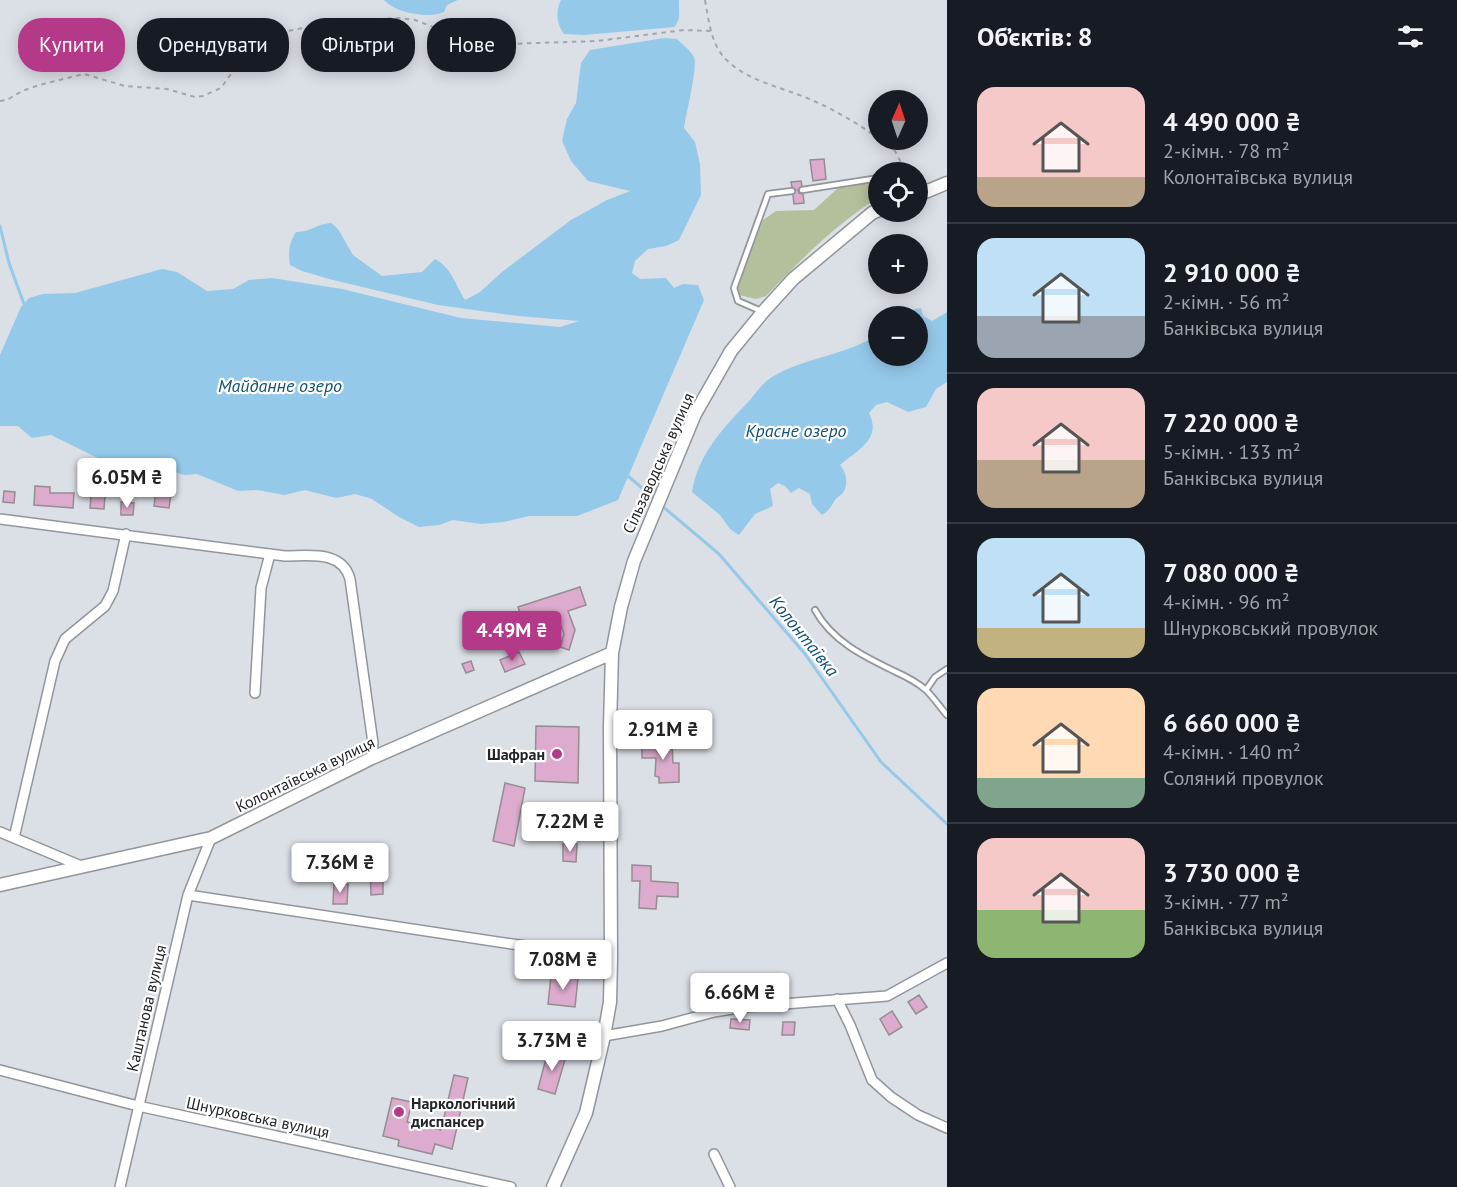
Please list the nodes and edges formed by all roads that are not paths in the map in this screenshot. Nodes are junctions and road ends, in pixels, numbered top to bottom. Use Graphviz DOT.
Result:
graph roads {
  1 [pos="868,180"];
  2 [pos="947,183"];
  3 [pos="802,190"];
  4 [pos="930,190"];
  5 [pos="792,191"];
  6 [pos="868,216"];
  7 [pos="763,312"];
  8 [pos="0,519"];
  9 [pos="126,534"];
  10 [pos="270,554"];
  11 [pos="814,610"];
  12 [pos="612,653"];
  13 [pos="947,669"];
  14 [pos="926,690"];
  15 [pos="255,693"];
  16 [pos="947,715"];
  17 [pos="372,758"];
  18 [pos="0,832"];
  19 [pos="14,838"];
  20 [pos="211,838"];
  21 [pos="81,866"];
  22 [pos="0,885"];
  23 [pos="188,896"];
  24 [pos="611,959"];
  25 [pos="947,963"];
  26 [pos="837,999"];
  27 [pos="604,1036"];
  28 [pos="0,1070"];
  29 [pos="138,1106"];
  30 [pos="947,1128"];
  31 [pos="714,1154"];
  32 [pos="120,1187"];
  33 [pos="511,1187"];
  34 [pos="553,1187"];
  35 [pos="730,1187"];
  1 -- 3 [label="lane"];
  2 -- 4 [label="main road"];
  5 -- 7 [label="lane"];
  6 -- 7 [label="main road, Сільзаводська вулиця"];
  7 -- 12 [label="main road, Сільзаводська вулиця"];
  8 -- 9 [label="street"];
  9 -- 10 [label="street"];
  9 -- 19 [label="street"];
  10 -- 15 [label="street"];
  10 -- 17 [label="street"];
  11 -- 14 [label="lane"];
  12 -- 17 [label="main road, Колонтаївська вулиця"];
  12 -- 24 [label="main road, Сільзаводська вулиця"];
  13 -- 14 [label="lane"];
  14 -- 16 [label="lane"];
  17 -- 20 [label="main road, Колонтаївська вулиця"];
  18 -- 19 [label="street"];
  19 -- 21 [label="street"];
  20 -- 21 [label="main road, Колонтаївська вулиця"];
  20 -- 23 [label="street, Каштанова вулиця"];
  21 -- 22 [label="main road, Колонтаївська вулиця"];
  23 -- 24 [label="street"];
  23 -- 29 [label="street, Каштанова вулиця"];
  24 -- 27 [label="main road, Сільзаводська вулиця"];
  25 -- 26 [label="street"];
  26 -- 27 [label="street"];
  26 -- 30 [label="street"];
  27 -- 34 [label="main road, Сільзаводська вулиця"];
  28 -- 29 [label="street, Шнурковська вулиця"];
  29 -- 32 [label="street, Каштанова вулиця"];
  29 -- 33 [label="street, Шнурковська вулиця"];
  31 -- 35 [label="street"];
}
